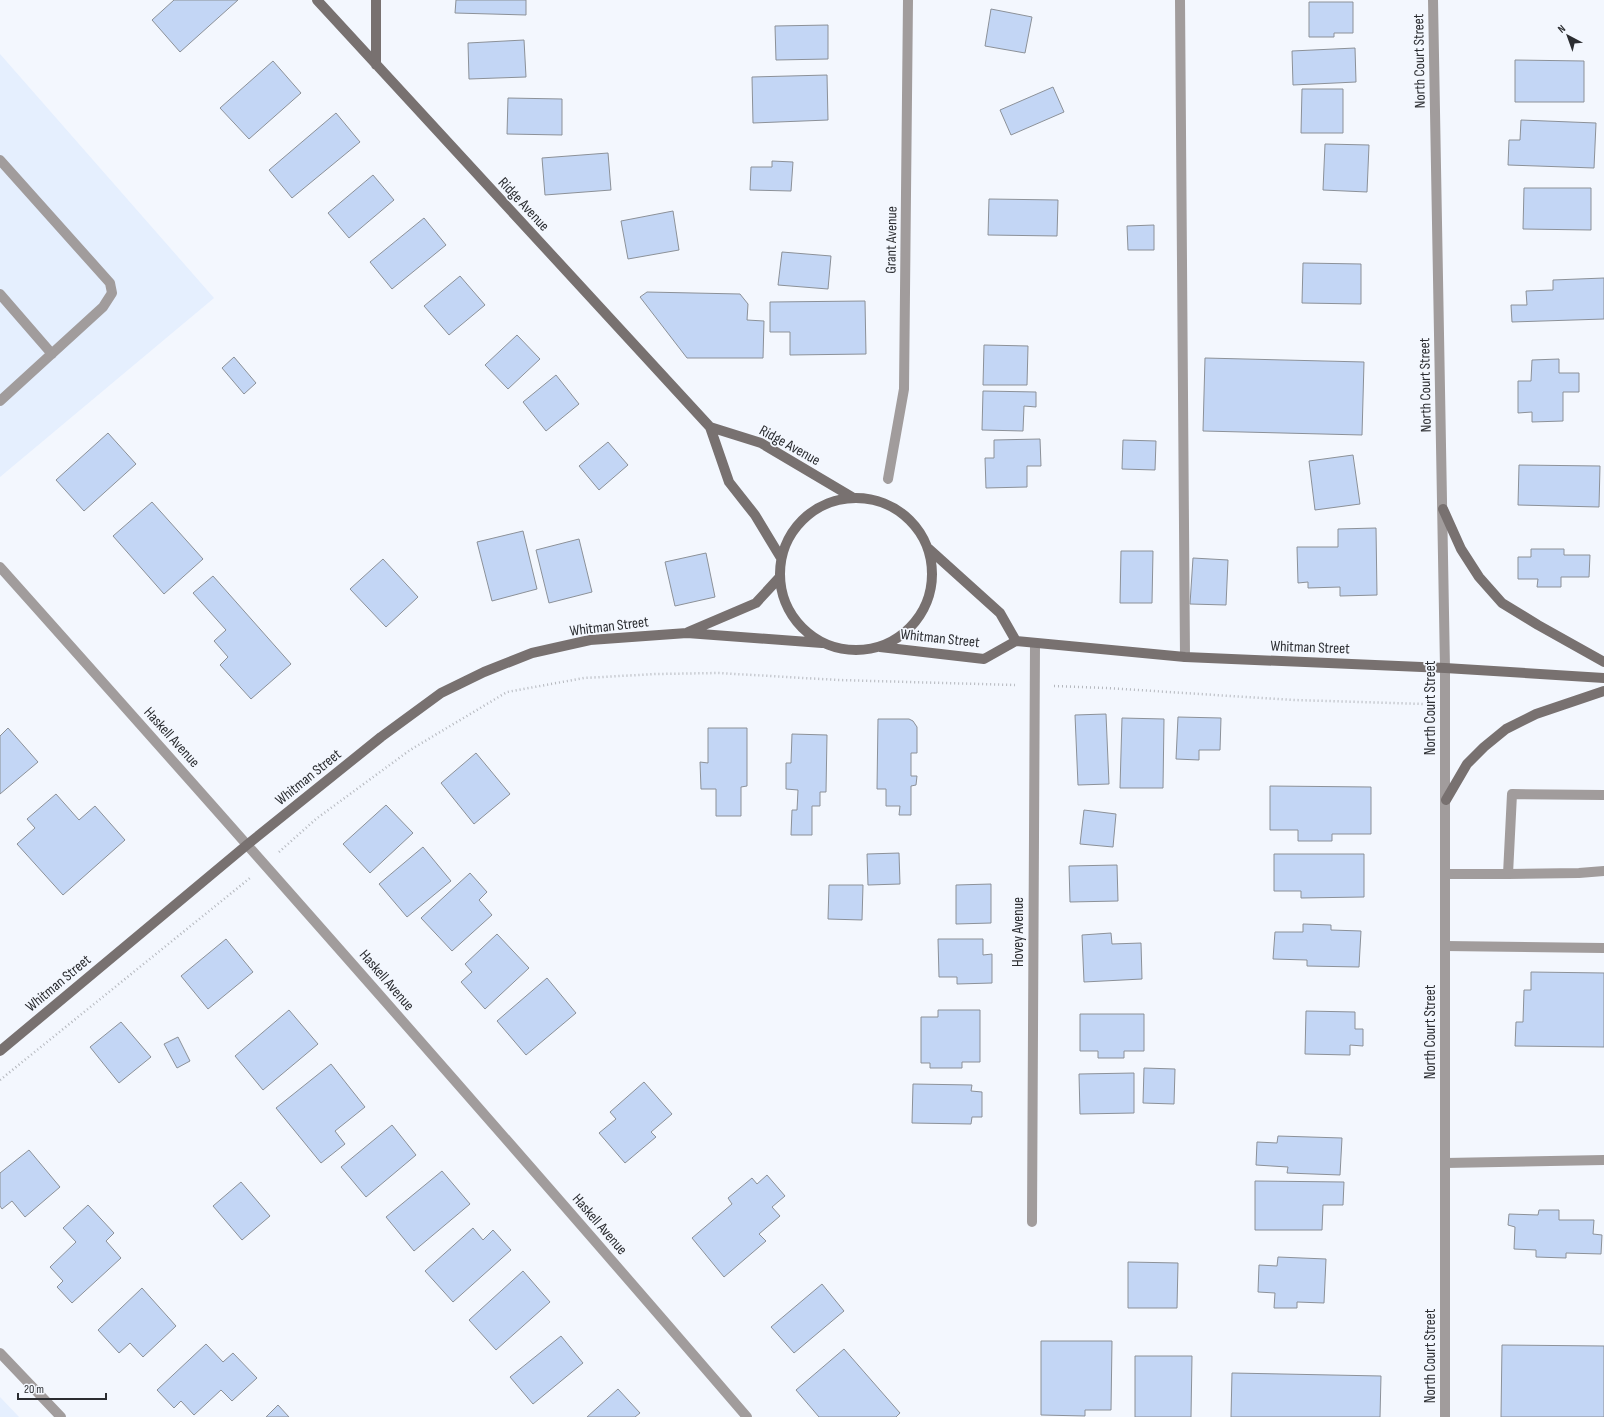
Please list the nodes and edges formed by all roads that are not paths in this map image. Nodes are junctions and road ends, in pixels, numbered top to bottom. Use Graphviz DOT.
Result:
graph roads {
  1 [pos="317,0"];
  2 [pos="376,0"];
  3 [pos="908,0"];
  4 [pos="1180,0"];
  5 [pos="1433,0"];
  6 [pos="376,65"];
  7 [pos="0,160"];
  8 [pos="0,294"];
  9 [pos="52,354"];
  10 [pos="0,401"];
  11 [pos="710,427"];
  12 [pos="888,479"];
  13 [pos="852,497"];
  14 [pos="1442,510"];
  15 [pos="929,549"];
  16 [pos="781,558"];
  17 [pos="0,567"];
  18 [pos="779,578"];
  19 [pos="687,633"];
  20 [pos="1016,641"];
  21 [pos="822,643"];
  22 [pos="1035,643"];
  23 [pos="880,647"];
  24 [pos="1185,657"];
  25 [pos="1604,662"];
  26 [pos="1445,668"];
  27 [pos="1604,678"];
  28 [pos="1604,691"];
  29 [pos="1604,795"];
  30 [pos="1446,800"];
  31 [pos="248,844"];
  32 [pos="1604,871"];
  33 [pos="1445,874"];
  34 [pos="1508,874"];
  35 [pos="1445,946"];
  36 [pos="1604,948"];
  37 [pos="0,1051"];
  38 [pos="1604,1160"];
  39 [pos="1445,1163"];
  40 [pos="1032,1222"];
  41 [pos="0,1353"];
  42 [pos="61,1417"];
  43 [pos="747,1417"];
  44 [pos="1445,1417"];
  1 -- 6 [label="main road, Ridge Avenue"];
  2 -- 6 [label="main road"];
  3 -- 12 [label="street, Grant Avenue"];
  4 -- 24 [label="street"];
  5 -- 14 [label="street, North Court Street"];
  6 -- 11 [label="main road, Ridge Avenue"];
  7 -- 9 [label="street"];
  8 -- 9 [label="street"];
  9 -- 10 [label="street"];
  11 -- 13 [label="main road, Ridge Avenue"];
  11 -- 16 [label="main road, Ridge Avenue"];
  13 -- 15 [label="main road"];
  13 -- 16 [label="main road"];
  14 -- 25 [label="main road"];
  14 -- 26 [label="street, North Court Street"];
  15 -- 20 [label="main road"];
  15 -- 23 [label="main road"];
  16 -- 18 [label="main road"];
  17 -- 31 [label="street, Haskell Avenue"];
  18 -- 19 [label="main road, Whitman Street"];
  18 -- 21 [label="main road"];
  19 -- 21 [label="main road, Whitman Street"];
  19 -- 31 [label="main road, Whitman Street"];
  20 -- 22 [label="main road, Whitman Street"];
  20 -- 23 [label="main road, Whitman Street"];
  21 -- 23 [label="main road"];
  22 -- 24 [label="main road, Whitman Street"];
  22 -- 40 [label="street, Hovey Avenue"];
  24 -- 26 [label="main road, Whitman Street"];
  26 -- 27 [label="main road, Whitman Street"];
  26 -- 30 [label="street, North Court Street"];
  28 -- 30 [label="main road"];
  29 -- 34 [label="street"];
  30 -- 33 [label="street, North Court Street"];
  31 -- 37 [label="main road, Whitman Street"];
  31 -- 43 [label="street, Haskell Avenue"];
  32 -- 34 [label="street"];
  33 -- 34 [label="street"];
  33 -- 35 [label="street, North Court Street"];
  35 -- 36 [label="street"];
  35 -- 39 [label="street, North Court Street"];
  38 -- 39 [label="street"];
  39 -- 44 [label="street, North Court Street"];
  41 -- 42 [label="street"];
}
